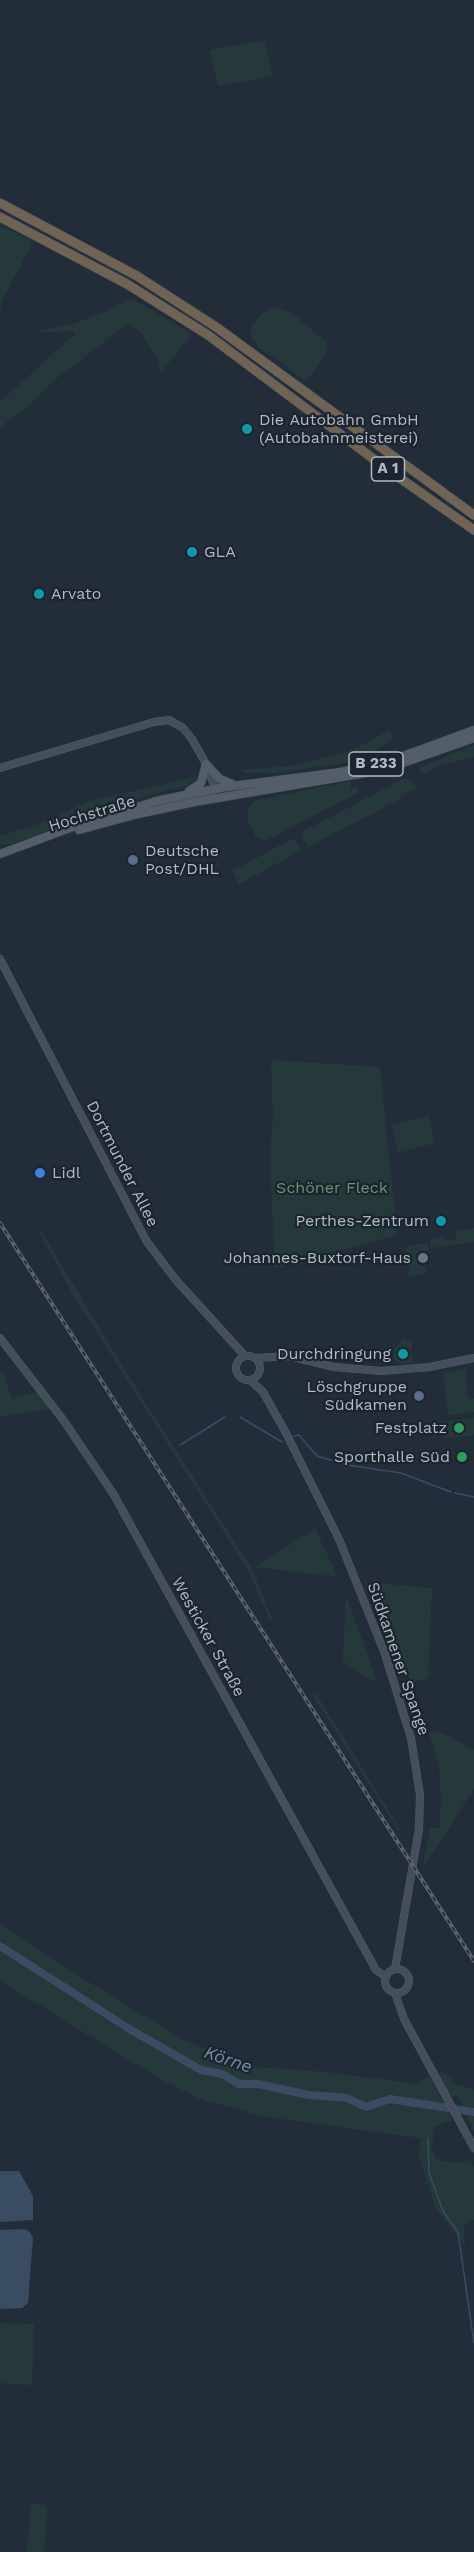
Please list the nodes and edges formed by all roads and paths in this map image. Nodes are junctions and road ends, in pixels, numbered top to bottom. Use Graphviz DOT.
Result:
graph roads {
  1 [pos="0,203"];
  2 [pos="0,217"];
  3 [pos="474,515"];
  4 [pos="474,530"];
  5 [pos="474,730"];
  6 [pos="474,738"];
  7 [pos="206,764"];
  8 [pos="0,768"];
  9 [pos="236,785"];
  10 [pos="215,788"];
  11 [pos="179,795"];
  12 [pos="216,798"];
  13 [pos="0,854"];
  14 [pos="0,860"];
  15 [pos="0,959"];
  16 [pos="0,1338"];
  17 [pos="275,1356"];
  18 [pos="242,1358"];
  19 [pos="256,1358"];
  20 [pos="474,1358"];
  21 [pos="260,1366"];
  22 [pos="258,1375"];
  23 [pos="250,1380"];
  24 [pos="263,1392"];
  25 [pos="393,1971"];
  26 [pos="398,1993"];
  27 [pos="474,2148"];
  1 -- 3 [label="highway, A 1"];
  2 -- 4 [label="highway, A 1"];
  5 -- 9 [label="main road, B 233"];
  6 -- 12 [label="main road, B 233"];
  7 -- 8 [label="street"];
  7 -- 9 [label="main road"];
  7 -- 10 [label="street"];
  7 -- 11 [label="main road"];
  9 -- 10 [label="main road, B 233"];
  10 -- 11 [label="main road, B 233"];
  10 -- 12 [label="main road"];
  11 -- 13 [label="main road, Hochstraße / B 233"];
  12 -- 14 [label="main road, Hochstraße / B 233"];
  15 -- 18 [label="street, Dortmunder Allee"];
  16 -- 25 [label="street, Westicker Straße"];
  17 -- 19 [label="street"];
  17 -- 20 [label="street"];
  17 -- 21 [label="street"];
  18 -- 19 [label="street"];
  18 -- 23 [label="street"];
  19 -- 21 [label="street"];
  21 -- 22 [label="street"];
  22 -- 23 [label="street"];
  22 -- 24 [label="street"];
  23 -- 24 [label="street"];
  24 -- 25 [label="street, Südkamener Spange"];
  25 -- 26 [label="street"];
  25 -- 26 [label="street"];
  26 -- 27 [label="street"];
}
